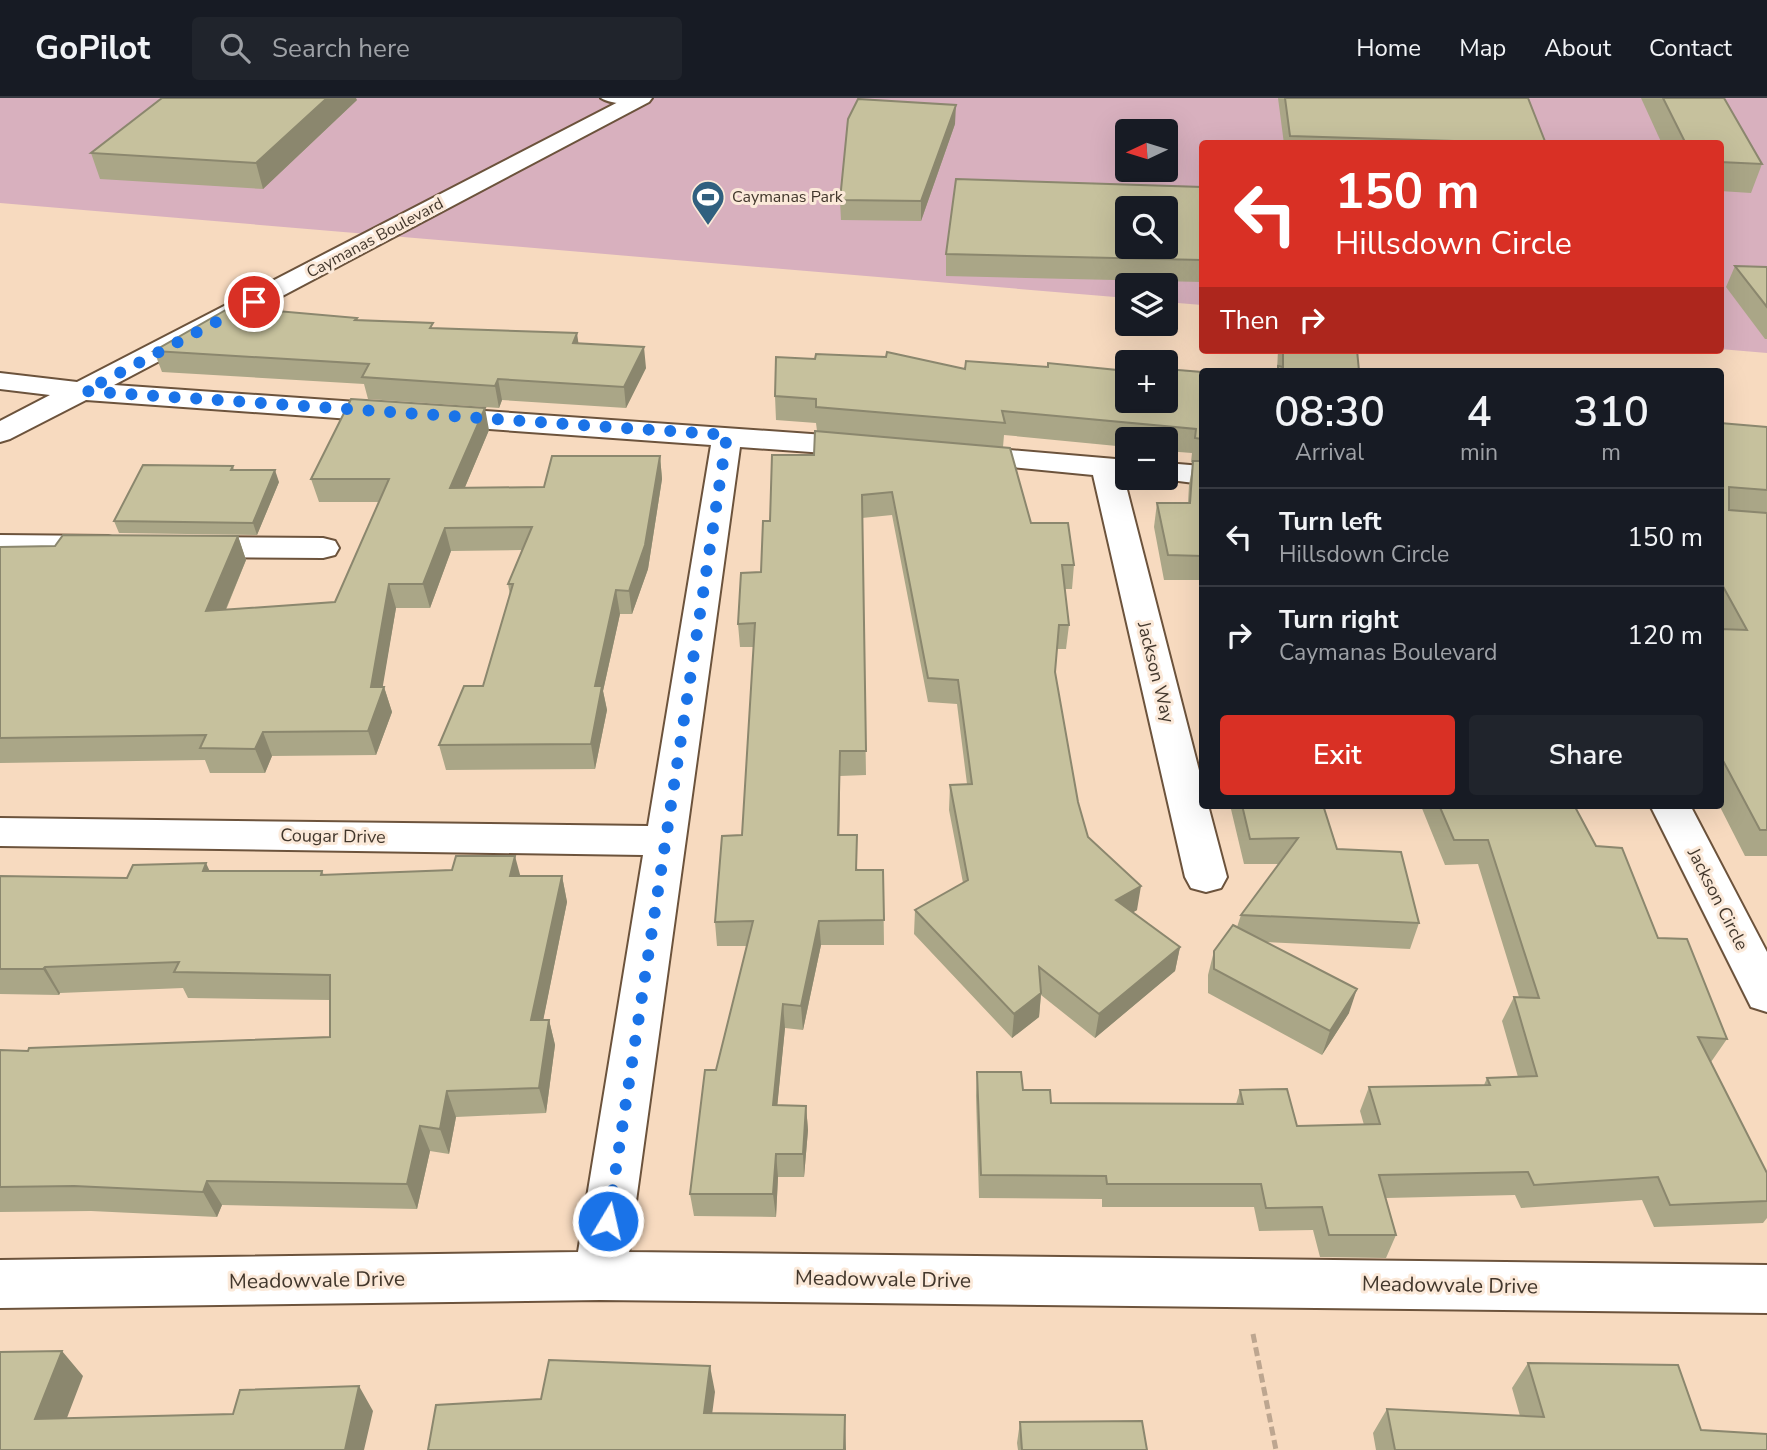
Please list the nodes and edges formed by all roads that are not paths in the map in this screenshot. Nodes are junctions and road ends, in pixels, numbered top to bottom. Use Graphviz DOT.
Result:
graph roads {
  1 [pos="606,98"];
  2 [pos="640,99"];
  3 [pos="0,381"];
  4 [pos="85,391"];
  5 [pos="0,433"];
  6 [pos="727,435"];
  7 [pos="889,449"];
  8 [pos="930,453"];
  9 [pos="1115,468"];
  10 [pos="1178,473"];
  11 [pos="1199,475"];
  12 [pos="1121,490"];
  13 [pos="0,545"];
  14 [pos="323,548"];
  15 [pos="1672,809"];
  16 [pos="0,832"];
  17 [pos="665,841"];
  18 [pos="1206,877"];
  19 [pos="1767,994"];
  20 [pos="600,1276"];
  21 [pos="0,1284"];
  22 [pos="1767,1289"];
  1 -- 2 [label="lane"];
  2 -- 4 [label="street, Caymanas Boulevard"];
  3 -- 4 [label="street"];
  4 -- 5 [label="street, Caymanas Boulevard"];
  4 -- 6 [label="street"];
  6 -- 7 [label="street"];
  6 -- 17 [label="street"];
  8 -- 9 [label="street"];
  10 -- 11 [label="street"];
  12 -- 18 [label="street, Jackson Way"];
  13 -- 14 [label="street"];
  15 -- 19 [label="street, Jackson Circle"];
  16 -- 17 [label="street, Cougar Drive"];
  17 -- 20 [label="street"];
  20 -- 21 [label="street, Meadowvale Drive"];
  20 -- 22 [label="street, Meadowvale Drive"];
}
